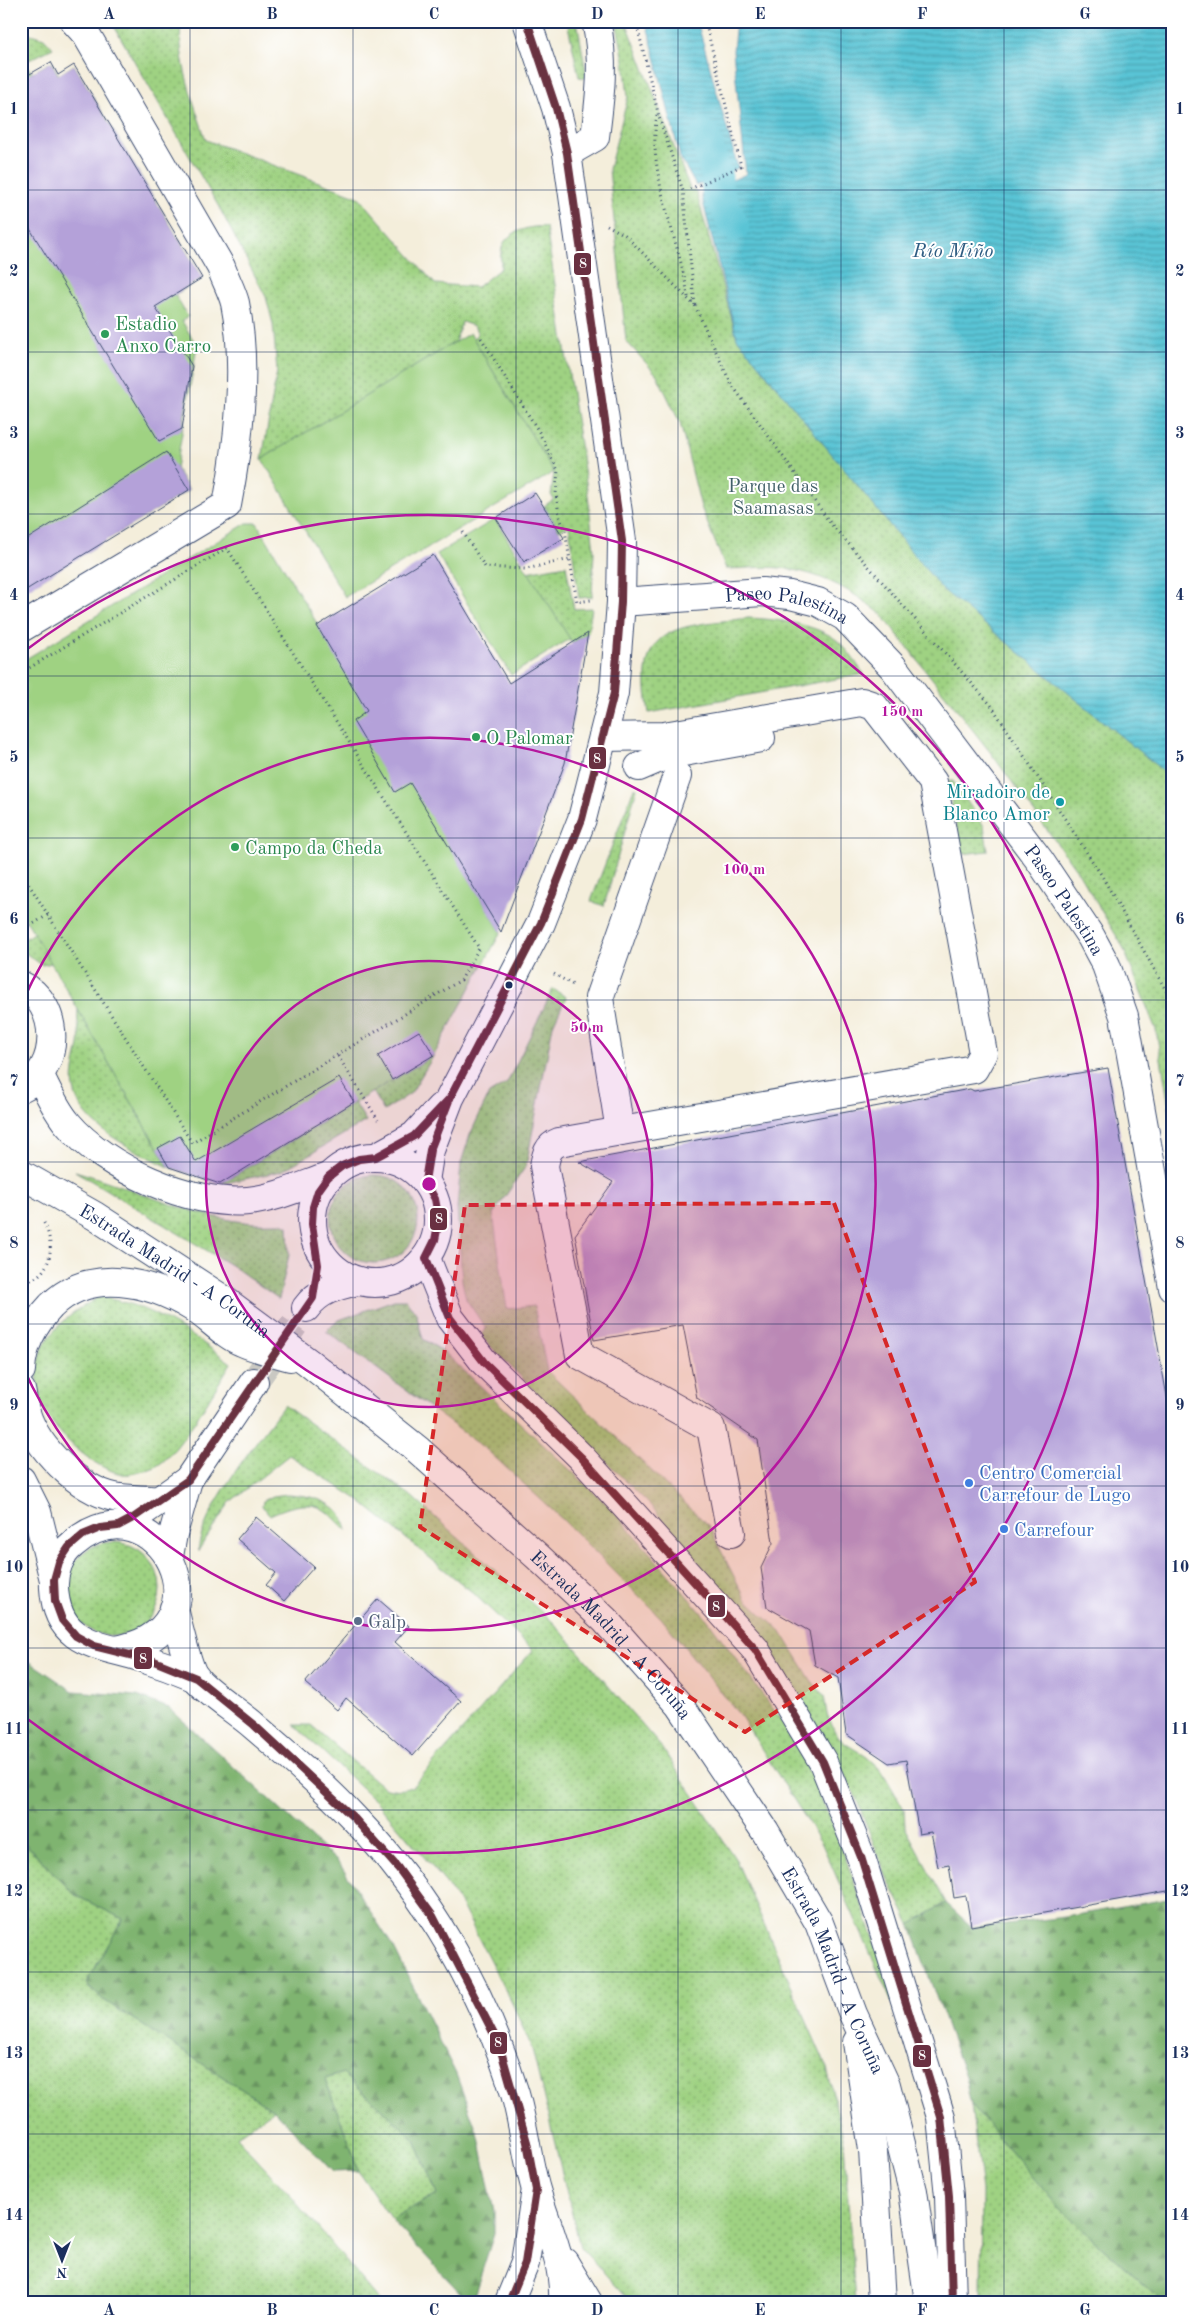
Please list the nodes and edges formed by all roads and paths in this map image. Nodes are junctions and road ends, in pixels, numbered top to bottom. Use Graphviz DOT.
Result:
graph roads {
  1 [pos="526,21"];
  2 [pos="548,21"];
  3 [pos="596,21"];
  4 [pos="636,21"];
  5 [pos="707,21"];
  6 [pos="82,26"];
  7 [pos="556,108"];
  8 [pos="658,112"];
  9 [pos="567,153"];
  10 [pos="690,189"];
  11 [pos="605,224"];
  12 [pos="688,298"];
  13 [pos="696,306"];
  14 [pos="481,338"];
  15 [pos="463,532"];
  16 [pos="570,559"];
  17 [pos="609,601"];
  18 [pos="21,628"];
  19 [pos="21,673"];
  20 [pos="788,699"];
  21 [pos="794,732"];
  22 [pos="664,736"];
  23 [pos="603,737"];
  24 [pos="639,767"];
  25 [pos="677,776"];
  26 [pos="21,872"];
  27 [pos="48,915"];
  28 [pos="21,931"];
  29 [pos="23,985"];
  30 [pos="1173,1003"];
  31 [pos="338,1056"];
  32 [pos="30,1081"];
  33 [pos="450,1098"];
  34 [pos="378,1120"];
  35 [pos="620,1131"];
  36 [pos="376,1157"];
  37 [pos="21,1174"];
  38 [pos="328,1177"];
  39 [pos="425,1181"];
  40 [pos="40,1217"];
  41 [pos="315,1241"];
  42 [pos="426,1258"];
  43 [pos="357,1281"];
  44 [pos="21,1283"];
  45 [pos="1173,1288"];
  46 [pos="308,1362"];
  47 [pos="21,1370"];
  48 [pos="254,1382"];
  49 [pos="21,1390"];
  50 [pos="21,1480"];
  51 [pos="188,1480"];
  52 [pos="160,1502"];
  53 [pos="118,1526"];
  54 [pos="731,1533"];
  55 [pos="169,1556"];
  56 [pos="54,1580"];
  57 [pos="174,1608"];
  58 [pos="115,1650"];
  59 [pos="196,1678"];
  60 [pos="21,1697"];
  61 [pos="21,1779"];
  62 [pos="852,2014"];
  63 [pos="536,2190"];
  64 [pos="559,2254"];
  65 [pos="525,2263"];
  66 [pos="509,2302"];
  67 [pos="532,2302"];
  68 [pos="563,2302"];
  69 [pos="588,2302"];
  70 [pos="882,2302"];
  71 [pos="929,2302"];
  72 [pos="952,2302"];
  1 -- 7 [label="main road"];
  2 -- 7 [label="main road"];
  3 -- 9 [label="main road"];
  4 -- 8 [label="path"];
  5 -- 10 [label="path"];
  6 -- 18 [label="main road"];
  7 -- 9 [label="main road"];
  8 -- 12 [label="path"];
  8 -- 13 [label="path"];
  9 -- 17 [label="main road"];
  11 -- 12 [label="path"];
  12 -- 13 [label="path"];
  13 -- 30 [label="path"];
  14 -- 16 [label="path"];
  15 -- 16 [label="path"];
  16 -- 17 [label="path"];
  17 -- 23 [label="main road"];
  17 -- 45 [label="main road, Paseo Palestina"];
  19 -- 31 [label="path"];
  20 -- 22 [label="main road"];
  21 -- 24 [label="main road"];
  22 -- 23 [label="main road"];
  22 -- 35 [label="main road"];
  23 -- 33 [label="main road"];
  25 -- 35 [label="main road"];
  26 -- 27 [label="path"];
  27 -- 28 [label="path"];
  27 -- 31 [label="path"];
  29 -- 32 [label="main road"];
  31 -- 34 [label="path"];
  32 -- 38 [label="main road"];
  33 -- 36 [label="main road"];
  33 -- 39 [label="main road"];
  35 -- 54 [label="main road"];
  36 -- 38 [label="main road"];
  36 -- 39 [label="main road"];
  37 -- 46 [label="main road, Estrada Madrid - A Coruña"];
  38 -- 41 [label="main road"];
  39 -- 42 [label="main road"];
  40 -- 44 [label="path"];
  41 -- 43 [label="main road"];
  41 -- 43 [label="main road"];
  42 -- 43 [label="main road"];
  42 -- 72 [label="main road"];
  46 -- 47 [label="main road"];
  46 -- 62 [label="main road, Estrada Madrid - A Coruña"];
  48 -- 51 [label="main road"];
  49 -- 52 [label="main road"];
  50 -- 56 [label="main road"];
  51 -- 52 [label="main road"];
  51 -- 55 [label="main road"];
  52 -- 53 [label="main road"];
  53 -- 55 [label="main road"];
  53 -- 56 [label="main road"];
  55 -- 57 [label="main road"];
  56 -- 58 [label="main road"];
  57 -- 58 [label="main road"];
  57 -- 59 [label="main road"];
  58 -- 59 [label="main road"];
  59 -- 63 [label="main road"];
  60 -- 61 [label="path"];
  62 -- 70 [label="main road"];
  62 -- 71 [label="main road, Estrada Madrid - A Coruña"];
  63 -- 64 [label="main road"];
  63 -- 65 [label="main road"];
  64 -- 68 [label="main road"];
  64 -- 69 [label="main road"];
  65 -- 66 [label="main road"];
  65 -- 67 [label="main road"];
}
